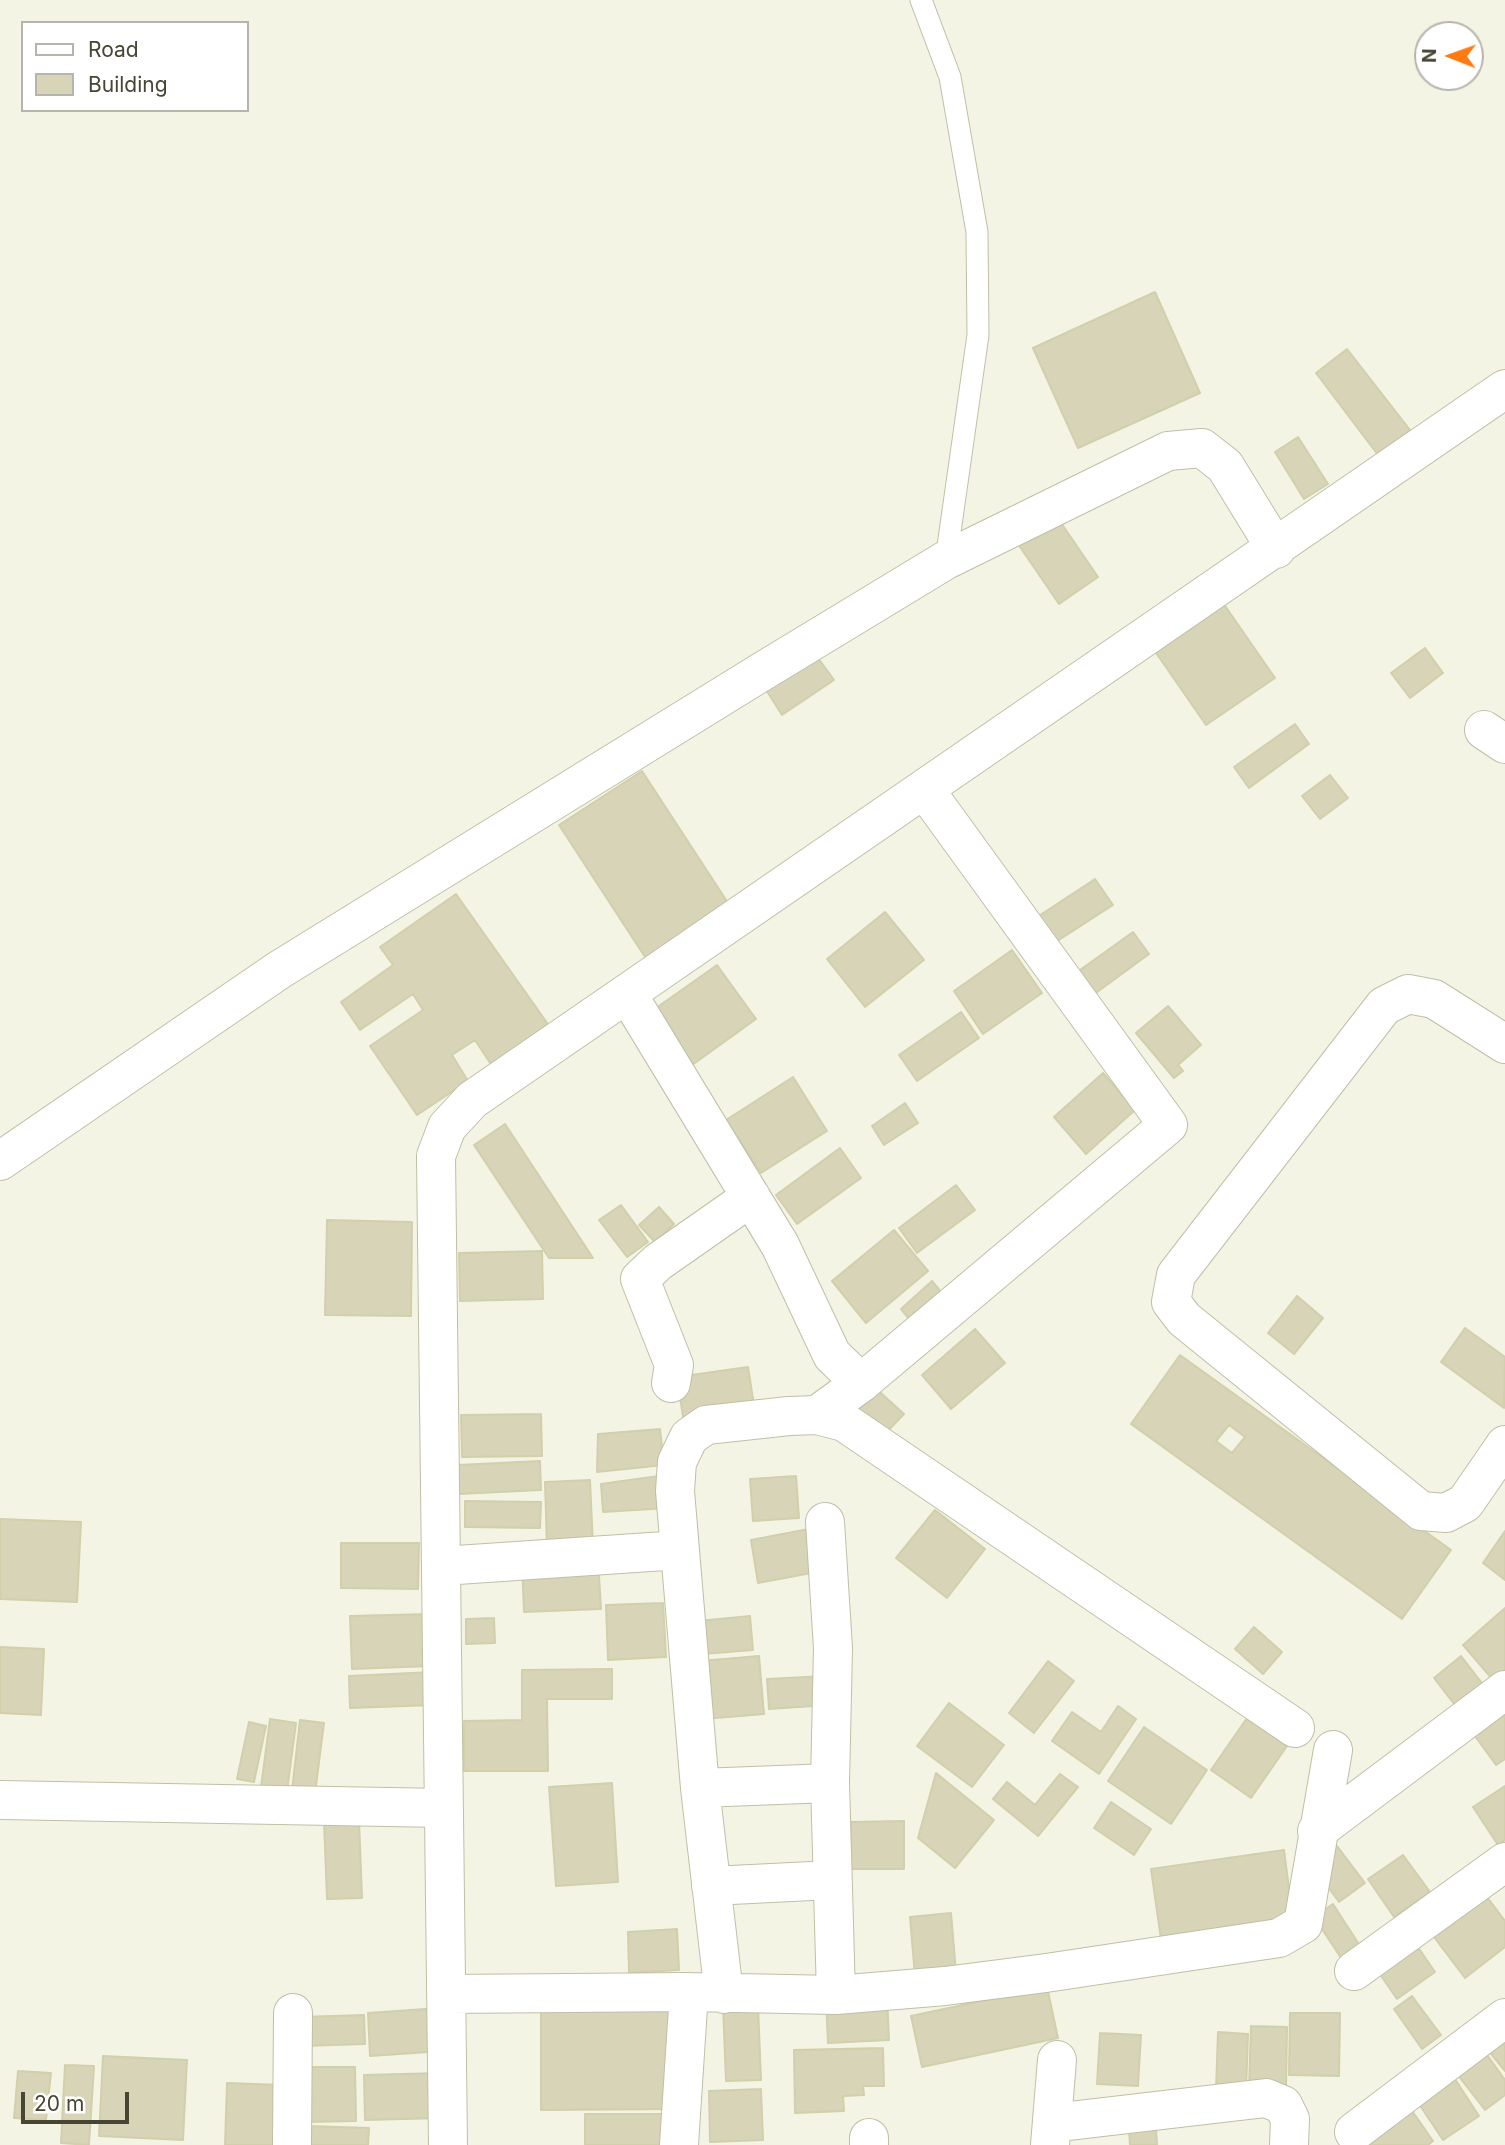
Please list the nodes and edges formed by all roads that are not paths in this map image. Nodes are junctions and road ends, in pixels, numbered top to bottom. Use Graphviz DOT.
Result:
graph roads {
  1 [pos="921,0"];
  2 [pos="1505,389"];
  3 [pos="1276,549"];
  4 [pos="946,560"];
  5 [pos="925,790"];
  6 [pos="628,995"];
  7 [pos="1505,1044"];
  8 [pos="0,1161"];
  9 [pos="751,1197"];
  10 [pos="670,1383"];
  11 [pos="861,1383"];
  12 [pos="817,1415"];
  13 [pos="1505,1445"];
  14 [pos="825,1522"];
  15 [pos="680,1550"];
  16 [pos="442,1566"];
  17 [pos="1505,1690"];
  18 [pos="1296,1728"];
  19 [pos="1333,1750"];
  20 [pos="830,1783"];
  21 [pos="700,1788"];
  22 [pos="0,1800"];
  23 [pos="444,1808"];
  24 [pos="1317,1831"];
  25 [pos="1505,1862"];
  26 [pos="832,1880"];
  27 [pos="711,1886"];
  28 [pos="1354,1971"];
  29 [pos="706,1993"];
  30 [pos="447,1994"];
  31 [pos="836,1995"];
  32 [pos="293,2013"];
  33 [pos="1505,2018"];
  34 [pos="1057,2060"];
  35 [pos="1354,2132"];
  36 [pos="1051,2134"];
  37 [pos="292,2145"];
  38 [pos="448,2145"];
  39 [pos="678,2145"];
  40 [pos="1289,2145"];
  1 -- 4 [label="lane"];
  2 -- 3 [label="street"];
  3 -- 4 [label="street"];
  3 -- 5 [label="street"];
  4 -- 8 [label="street"];
  5 -- 6 [label="street"];
  5 -- 11 [label="street"];
  6 -- 9 [label="street"];
  6 -- 16 [label="street"];
  7 -- 13 [label="street"];
  9 -- 10 [label="street"];
  9 -- 11 [label="street"];
  11 -- 12 [label="street"];
  12 -- 15 [label="street"];
  12 -- 18 [label="street"];
  14 -- 20 [label="street"];
  15 -- 16 [label="street"];
  15 -- 21 [label="street"];
  16 -- 23 [label="street"];
  17 -- 24 [label="street"];
  19 -- 24 [label="street"];
  20 -- 21 [label="street"];
  20 -- 26 [label="street"];
  21 -- 27 [label="street"];
  22 -- 23 [label="street"];
  23 -- 30 [label="street"];
  24 -- 31 [label="street"];
  25 -- 28 [label="street"];
  26 -- 27 [label="street"];
  26 -- 31 [label="street"];
  27 -- 29 [label="street"];
  29 -- 30 [label="street"];
  29 -- 31 [label="street"];
  29 -- 39 [label="street"];
  30 -- 38 [label="street"];
  32 -- 37 [label="street"];
  33 -- 35 [label="street"];
  34 -- 36 [label="street"];
  36 -- 40 [label="street"];
}
